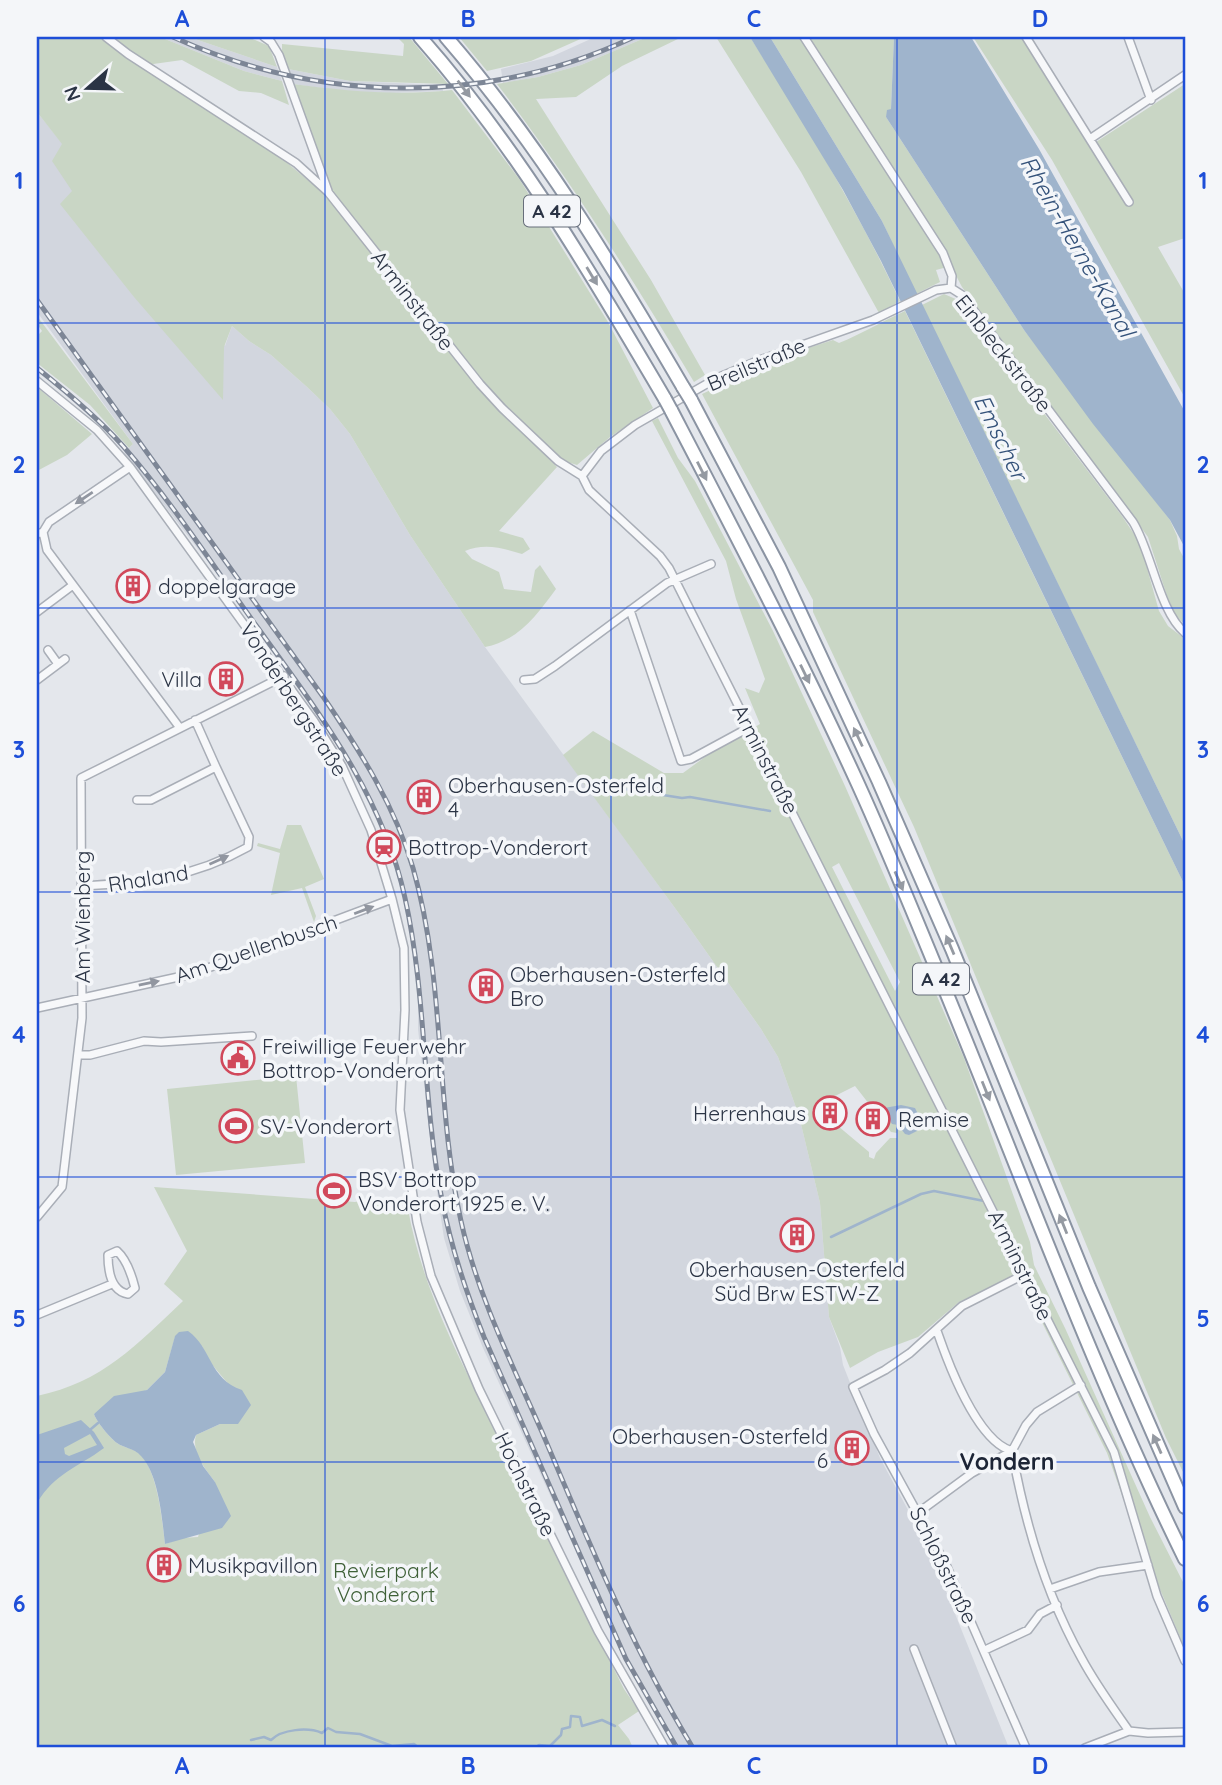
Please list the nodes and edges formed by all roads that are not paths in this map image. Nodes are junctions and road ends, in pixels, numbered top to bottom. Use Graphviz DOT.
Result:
graph roads {
  1 [pos="106,37"];
  2 [pos="264,37"];
  3 [pos="420,37"];
  4 [pos="446,37"];
  5 [pos="803,37"];
  6 [pos="1026,37"];
  7 [pos="1128,37"];
  8 [pos="1185,75"];
  9 [pos="1152,100"];
  10 [pos="1090,139"];
  11 [pos="328,192"];
  12 [pos="1129,202"];
  13 [pos="951,288"];
  14 [pos="37,381"];
  15 [pos="130,467"];
  16 [pos="582,475"];
  17 [pos="40,533"];
  18 [pos="711,564"];
  19 [pos="675,579"];
  20 [pos="73,584"];
  21 [pos="630,610"];
  22 [pos="37,612"];
  23 [pos="1185,633"];
  24 [pos="48,650"];
  25 [pos="284,676"];
  26 [pos="37,680"];
  27 [pos="524,680"];
  28 [pos="195,720"];
  29 [pos="180,727"];
  30 [pos="750,727"];
  31 [pos="216,767"];
  32 [pos="137,800"];
  33 [pos="81,886"];
  34 [pos="392,899"];
  35 [pos="82,998"];
  36 [pos="37,1008"];
  37 [pos="252,1036"];
  38 [pos="78,1055"];
  39 [pos="415,1209"];
  40 [pos="37,1217"];
  41 [pos="1025,1274"];
  42 [pos="112,1284"];
  43 [pos="37,1315"];
  44 [pos="937,1331"];
  45 [pos="1081,1385"];
  46 [pos="1012,1451"];
  47 [pos="1185,1507"];
  48 [pos="919,1512"];
  49 [pos="1185,1559"];
  50 [pos="1148,1565"];
  51 [pos="1050,1588"];
  52 [pos="1057,1605"];
  53 [pos="914,1649"];
  54 [pos="985,1650"];
  55 [pos="1185,1661"];
  56 [pos="1129,1731"];
  57 [pos="1185,1732"];
  58 [pos="665,1748"];
  59 [pos="953,1748"];
  60 [pos="1026,1748"];
  61 [pos="1085,1748"];
  1 -- 11 [label="street, Arminstraße"];
  2 -- 11 [label="street"];
  3 -- 49 [label="highway, A 42, one-way"];
  47 -- 4 [label="highway, A 42, one-way, bridge"];
  5 -- 13 [label="street, Einbleckstraße"];
  6 -- 10 [label="street"];
  7 -- 9 [label="street"];
  8 -- 9 [label="street"];
  9 -- 10 [label="street"];
  10 -- 12 [label="street"];
  11 -- 16 [label="street, Arminstraße"];
  13 -- 16 [label="street, Breilstraße"];
  13 -- 23 [label="street, Einbleckstraße"];
  14 -- 15 [label="street, Vonderbergstraße"];
  15 -- 17 [label="street, one-way"];
  15 -- 25 [label="street, Vonderbergstraße"];
  16 -- 19 [label="street, Arminstraße"];
  17 -- 20 [label="street"];
  18 -- 19 [label="street"];
  19 -- 21 [label="street"];
  19 -- 30 [label="street, Arminstraße"];
  20 -- 22 [label="street"];
  20 -- 29 [label="street"];
  21 -- 27 [label="street"];
  21 -- 30 [label="street"];
  24 -- 26 [label="street"];
  25 -- 28 [label="street"];
  25 -- 34 [label="street, Vonderbergstraße"];
  28 -- 29 [label="street"];
  28 -- 31 [label="street, Rhaland"];
  29 -- 33 [label="street, Am Wienberg"];
  30 -- 41 [label="street, Arminstraße"];
  31 -- 32 [label="street"];
  33 -- 31 [label="street, Rhaland, one-way"];
  33 -- 35 [label="street, Am Wienberg"];
  35 -- 34 [label="street, Am Quellenbusch, one-way"];
  34 -- 39 [label="street, Vonderbergstraße"];
  35 -- 36 [label="street, Am Quellenbusch"];
  35 -- 38 [label="street, Am Wienberg"];
  37 -- 38 [label="street"];
  38 -- 40 [label="street, Am Wienberg"];
  39 -- 58 [label="street, Hochstraße"];
  41 -- 44 [label="street"];
  41 -- 45 [label="street, Arminstraße"];
  42 -- 42 [label="street"];
  42 -- 43 [label="street"];
  44 -- 46 [label="street"];
  44 -- 48 [label="street, Schloßstraße"];
  45 -- 46 [label="street"];
  45 -- 50 [label="street, Arminstraße"];
  46 -- 48 [label="street"];
  46 -- 51 [label="street"];
  48 -- 54 [label="street, Schloßstraße"];
  50 -- 51 [label="street"];
  50 -- 55 [label="street, Arminstraße"];
  51 -- 52 [label="street"];
  52 -- 54 [label="street"];
  52 -- 56 [label="street"];
  53 -- 59 [label="street"];
  54 -- 60 [label="street, Schloßstraße"];
  56 -- 57 [label="street"];
  56 -- 61 [label="street"];
}
